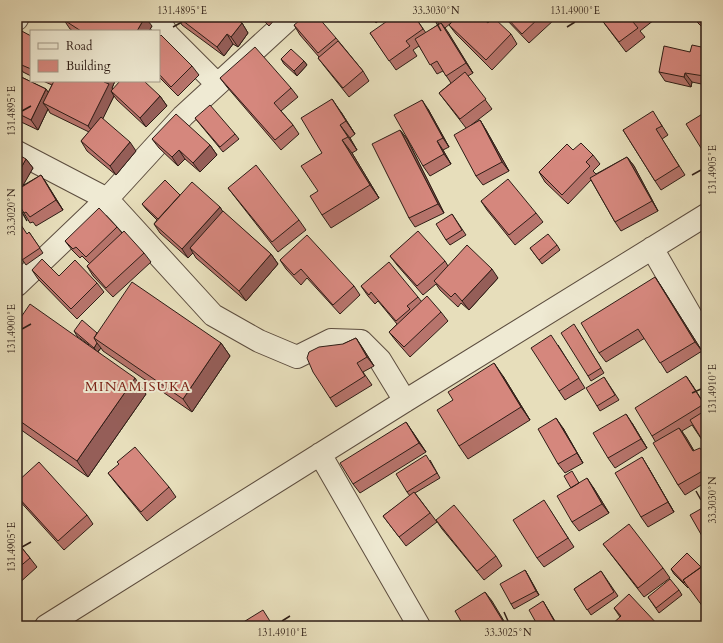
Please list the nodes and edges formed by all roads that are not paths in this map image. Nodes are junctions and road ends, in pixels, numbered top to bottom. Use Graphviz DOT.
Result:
graph roads {
  1 [pos="291,17"];
  2 [pos="168,23"];
  3 [pos="217,84"];
  4 [pos="17,152"];
  5 [pos="107,199"];
  6 [pos="706,215"];
  7 [pos="652,248"];
  8 [pos="17,285"];
  9 [pos="706,342"];
  10 [pos="405,401"];
  11 [pos="320,454"];
  12 [pos="46,626"];
  13 [pos="419,626"];
  1 -- 3 [label="street"];
  2 -- 3 [label="street"];
  3 -- 5 [label="street"];
  4 -- 5 [label="street"];
  5 -- 8 [label="street"];
  5 -- 10 [label="street"];
  6 -- 7 [label="street"];
  7 -- 9 [label="street"];
  7 -- 10 [label="street"];
  10 -- 11 [label="street"];
  11 -- 12 [label="street"];
  11 -- 13 [label="street"];
}
